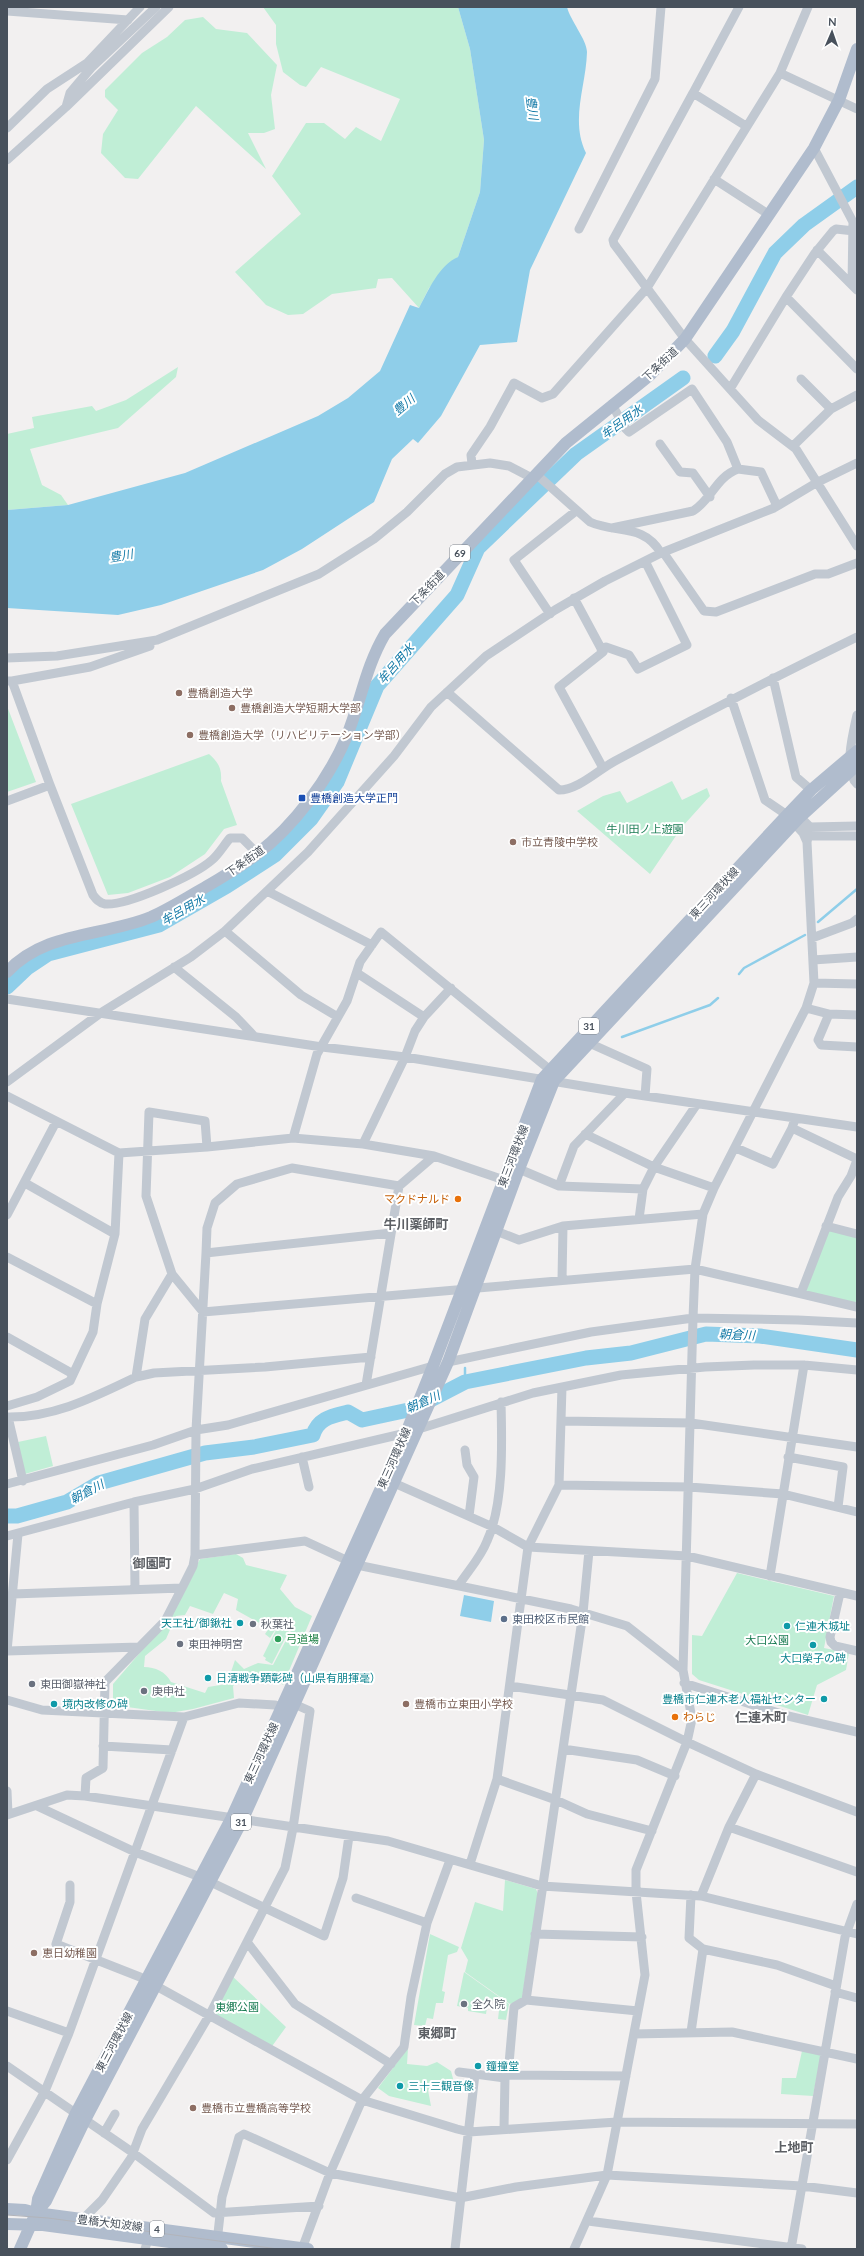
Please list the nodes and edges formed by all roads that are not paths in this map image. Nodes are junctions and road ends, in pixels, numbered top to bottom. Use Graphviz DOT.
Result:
graph roads {
  1 [pos="140,7"];
  2 [pos="156,7"];
  3 [pos="169,7"];
  4 [pos="661,7"];
  5 [pos="739,7"];
  6 [pos="808,7"];
  7 [pos="7,12"];
  8 [pos="128,20"];
  9 [pos="857,48"];
  10 [pos="89,66"];
  11 [pos="780,73"];
  12 [pos="693,93"];
  13 [pos="839,100"];
  14 [pos="66,107"];
  15 [pos="857,109"];
  16 [pos="746,126"];
  17 [pos="7,128"];
  18 [pos="814,148"];
  19 [pos="7,160"];
  20 [pos="714,179"];
  21 [pos="768,214"];
  22 [pos="579,229"];
  23 [pos="854,231"];
  24 [pos="817,250"];
  25 [pos="855,287"];
  26 [pos="646,290"];
  27 [pos="786,297"];
  28 [pos="685,339"];
  29 [pos="857,369"];
  30 [pos="801,380"];
  31 [pos="730,389"];
  32 [pos="857,395"];
  33 [pos="612,404"];
  34 [pos="831,410"];
  35 [pos="660,444"];
  36 [pos="793,446"];
  37 [pos="857,463"];
  38 [pos="472,464"];
  39 [pos="738,469"];
  40 [pos="536,477"];
  41 [pos="816,483"];
  42 [pos="710,497"];
  43 [pos="777,506"];
  44 [pos="576,511"];
  45 [pos="612,528"];
  46 [pos="856,540"];
  47 [pos="662,552"];
  48 [pos="645,561"];
  49 [pos="857,563"];
  50 [pos="574,598"];
  51 [pos="550,614"];
  52 [pos="857,637"];
  53 [pos="157,640"];
  54 [pos="601,649"];
  55 [pos="7,658"];
  56 [pos="773,678"];
  57 [pos="9,681"];
  58 [pos="447,692"];
  59 [pos="731,698"];
  60 [pos="857,715"];
  61 [pos="854,761"];
  62 [pos="603,768"];
  63 [pos="857,784"];
  64 [pos="50,785"];
  65 [pos="811,790"];
  66 [pos="7,801"];
  67 [pos="793,819"];
  68 [pos="857,826"];
  69 [pos="808,835"];
  70 [pos="857,836"];
  71 [pos="258,854"];
  72 [pos="267,891"];
  73 [pos="857,919"];
  74 [pos="226,931"];
  75 [pos="812,938"];
  76 [pos="372,945"];
  77 [pos="857,957"];
  78 [pos="813,960"];
  79 [pos="174,967"];
  80 [pos="7,972"];
  81 [pos="357,973"];
  82 [pos="814,983"];
  83 [pos="857,984"];
  84 [pos="451,988"];
  85 [pos="7,999"];
  86 [pos="806,1008"];
  87 [pos="102,1012"];
  88 [pos="829,1014"];
  89 [pos="857,1015"];
  90 [pos="338,1017"];
  91 [pos="424,1017"];
  92 [pos="255,1037"];
  93 [pos="589,1043"];
  94 [pos="322,1047"];
  95 [pos="857,1047"];
  96 [pos="405,1057"];
  97 [pos="546,1074"];
  98 [pos="554,1081"];
  99 [pos="7,1082"];
  100 [pos="625,1093"];
  101 [pos="7,1096"];
  102 [pos="645,1096"];
  103 [pos="697,1104"];
  104 [pos="754,1113"];
  105 [pos="795,1119"];
  106 [pos="56,1122"];
  107 [pos="857,1127"];
  108 [pos="792,1128"];
  109 [pos="585,1134"];
  110 [pos="293,1138"];
  111 [pos="363,1144"];
  112 [pos="207,1147"];
  113 [pos="736,1148"];
  114 [pos="146,1152"];
  115 [pos="119,1153"];
  116 [pos="434,1156"];
  117 [pos="857,1160"];
  118 [pos="654,1167"];
  119 [pos="519,1169"];
  120 [pos="504,1180"];
  121 [pos="25,1183"];
  122 [pos="399,1186"];
  123 [pos="559,1186"];
  124 [pos="714,1188"];
  125 [pos="643,1189"];
  126 [pos="704,1214"];
  127 [pos="7,1215"];
  128 [pos="639,1219"];
  129 [pos="563,1226"];
  130 [pos="826,1226"];
  131 [pos="496,1231"];
  132 [pos="391,1232"];
  133 [pos="115,1234"];
  134 [pos="857,1234"];
  135 [pos="206,1253"];
  136 [pos="7,1257"];
  137 [pos="695,1269"];
  138 [pos="172,1274"];
  139 [pos="562,1280"];
  140 [pos="476,1287"];
  141 [pos="462,1290"];
  142 [pos="801,1293"];
  143 [pos="381,1297"];
  144 [pos="97,1304"];
  145 [pos="857,1307"];
  146 [pos="203,1312"];
  147 [pos="693,1320"];
  148 [pos="857,1324"];
  149 [pos="7,1337"];
  150 [pos="371,1357"];
  151 [pos="804,1365"];
  152 [pos="693,1366"];
  153 [pos="439,1367"];
  154 [pos="857,1370"];
  155 [pos="199,1371"];
  156 [pos="73,1374"];
  157 [pos="136,1377"];
  158 [pos="366,1386"];
  159 [pos="562,1387"];
  160 [pos="501,1402"];
  161 [pos="7,1406"];
  162 [pos="8,1417"];
  163 [pos="561,1420"];
  164 [pos="691,1423"];
  165 [pos="414,1426"];
  166 [pos="196,1434"];
  167 [pos="791,1437"];
  168 [pos="857,1447"];
  169 [pos="465,1450"];
  170 [pos="302,1457"];
  171 [pos="788,1457"];
  172 [pos="23,1481"];
  173 [pos="394,1483"];
  174 [pos="7,1484"];
  175 [pos="559,1485"];
  176 [pos="195,1486"];
  177 [pos="689,1487"];
  178 [pos="309,1488"];
  179 [pos="783,1494"];
  180 [pos="134,1502"];
  181 [pos="838,1507"];
  182 [pos="857,1512"];
  183 [pos="469,1516"];
  184 [pos="493,1527"];
  185 [pos="18,1534"];
  186 [pos="7,1536"];
  187 [pos="528,1546"];
  188 [pos="589,1551"];
  189 [pos="195,1555"];
  190 [pos="687,1556"];
  191 [pos="352,1563"];
  192 [pos="770,1576"];
  193 [pos="459,1585"];
  194 [pos="182,1588"];
  195 [pos="135,1589"];
  196 [pos="840,1593"];
  197 [pos="13,1594"];
  198 [pos="857,1596"];
  199 [pos="522,1598"];
  200 [pos="583,1613"];
  201 [pos="9,1615"];
  202 [pos="7,1646"];
  203 [pos="138,1647"];
  204 [pos="7,1651"];
  205 [pos="857,1651"];
  206 [pos="683,1670"];
  207 [pos="684,1683"];
  208 [pos="510,1686"];
  209 [pos="570,1695"];
  210 [pos="7,1700"];
  211 [pos="294,1704"];
  212 [pos="282,1708"];
  213 [pos="104,1713"];
  214 [pos="184,1717"];
  215 [pos="857,1732"];
  216 [pos="687,1742"];
  217 [pos="103,1746"];
  218 [pos="563,1749"];
  219 [pos="172,1750"];
  220 [pos="756,1774"];
  221 [pos="675,1776"];
  222 [pos="497,1779"];
  223 [pos="7,1791"];
  224 [pos="85,1796"];
  225 [pos="556,1800"];
  226 [pos="37,1806"];
  227 [pos="150,1806"];
  228 [pos="857,1812"];
  229 [pos="8,1815"];
  230 [pos="236,1820"];
  231 [pos="293,1828"];
  232 [pos="729,1828"];
  233 [pos="652,1831"];
  234 [pos="349,1836"];
  235 [pos="135,1852"];
  236 [pos="450,1860"];
  237 [pos="470,1864"];
  238 [pos="857,1872"];
  239 [pos="205,1879"];
  240 [pos="70,1885"];
  241 [pos="542,1886"];
  242 [pos="636,1892"];
  243 [pos="696,1895"];
  244 [pos="356,1898"];
  245 [pos="857,1904"];
  246 [pos="264,1908"];
  247 [pos="427,1923"];
  248 [pos="847,1931"];
  249 [pos="535,1934"];
  250 [pos="857,1934"];
  251 [pos="642,1937"];
  252 [pos="247,1942"];
  253 [pos="703,1949"];
  254 [pos="96,1959"];
  255 [pos="150,1983"];
  256 [pos="836,1989"];
  257 [pos="857,1998"];
  258 [pos="526,2000"];
  259 [pos="7,2011"];
  260 [pos="638,2011"];
  261 [pos="210,2014"];
  262 [pos="691,2032"];
  263 [pos="69,2033"];
  264 [pos="634,2034"];
  265 [pos="824,2052"];
  266 [pos="857,2059"];
  267 [pos="391,2064"];
  268 [pos="7,2066"];
  269 [pos="459,2072"];
  270 [pos="475,2074"];
  271 [pos="507,2076"];
  272 [pos="626,2076"];
  273 [pos="46,2091"];
  274 [pos="362,2100"];
  275 [pos="115,2114"];
  276 [pos="81,2116"];
  277 [pos="617,2122"];
  278 [pos="814,2124"];
  279 [pos="857,2124"];
  280 [pos="504,2128"];
  281 [pos="469,2132"];
  282 [pos="104,2133"];
  283 [pos="132,2152"];
  284 [pos="7,2160"];
  285 [pos="330,2174"];
  286 [pos="607,2175"];
  287 [pos="802,2186"];
  288 [pos="857,2193"];
  289 [pos="460,2198"];
  290 [pos="318,2206"];
  291 [pos="7,2209"];
  292 [pos="36,2213"];
  293 [pos="220,2213"];
  294 [pos="83,2219"];
  295 [pos="588,2221"];
  296 [pos="7,2224"];
  297 [pos="30,2225"];
  298 [pos="149,2239"];
  299 [pos="219,2245"];
  300 [pos="791,2248"];
  301 [pos="20,2249"];
  302 [pos="304,2249"];
  303 [pos="454,2249"];
  304 [pos="574,2249"];
  305 [pos="802,2249"];
  1 -- 8 [label="street"];
  2 -- 10 [label="street"];
  3 -- 14 [label="street"];
  4 -- 22 [label="street"];
  5 -- 12 [label="street"];
  6 -- 11 [label="street"];
  7 -- 8 [label="street"];
  8 -- 10 [label="street"];
  9 -- 13 [label="main road, 下条街道 / 69"];
  10 -- 14 [label="street"];
  10 -- 17 [label="street"];
  11 -- 13 [label="street"];
  11 -- 16 [label="street"];
  12 -- 16 [label="street"];
  12 -- 26 [label="street"];
  13 -- 15 [label="street"];
  13 -- 18 [label="main road, 下条街道 / 69"];
  14 -- 19 [label="street"];
  16 -- 20 [label="street"];
  18 -- 21 [label="main road, 下条街道 / 69"];
  18 -- 23 [label="street"];
  20 -- 21 [label="street"];
  20 -- 26 [label="street"];
  21 -- 28 [label="main road, 下条街道 / 69"];
  23 -- 24 [label="street"];
  23 -- 25 [label="street"];
  24 -- 25 [label="street"];
  24 -- 27 [label="street"];
  26 -- 28 [label="street"];
  26 -- 38 [label="street"];
  27 -- 29 [label="street"];
  27 -- 31 [label="street"];
  28 -- 31 [label="street"];
  28 -- 33 [label="main road, 下条街道 / 69"];
  30 -- 34 [label="street"];
  31 -- 36 [label="street"];
  32 -- 34 [label="street"];
  33 -- 39 [label="street"];
  33 -- 40 [label="main road, 下条街道 / 69"];
  34 -- 36 [label="street"];
  35 -- 42 [label="street"];
  36 -- 41 [label="street"];
  37 -- 41 [label="street"];
  38 -- 40 [label="street"];
  38 -- 53 [label="street"];
  39 -- 42 [label="street"];
  39 -- 43 [label="street"];
  40 -- 44 [label="street"];
  40 -- 71 [label="main road, 下条街道 / 69"];
  41 -- 43 [label="street"];
  41 -- 46 [label="street"];
  42 -- 45 [label="street"];
  43 -- 47 [label="street"];
  44 -- 45 [label="street"];
  44 -- 51 [label="street"];
  45 -- 47 [label="street"];
  47 -- 48 [label="street"];
  47 -- 49 [label="street"];
  48 -- 50 [label="street"];
  48 -- 54 [label="street"];
  50 -- 51 [label="street"];
  50 -- 54 [label="street"];
  51 -- 58 [label="street"];
  52 -- 56 [label="street"];
  53 -- 55 [label="street"];
  53 -- 57 [label="street"];
  54 -- 62 [label="street"];
  56 -- 59 [label="street"];
  56 -- 65 [label="street"];
  57 -- 64 [label="street"];
  58 -- 62 [label="street"];
  58 -- 72 [label="street"];
  59 -- 62 [label="street"];
  59 -- 67 [label="street"];
  60 -- 61 [label="street"];
  61 -- 63 [label="street"];
  61 -- 65 [label="main road, 東三河環状線 / 31"];
  61 -- 67 [label="main road, 東三河環状線 / 31"];
  64 -- 66 [label="street"];
  64 -- 71 [label="street"];
  65 -- 67 [label="main road, 東三河環状線 / 31"];
  67 -- 69 [label="street"];
  67 -- 69 [label="street"];
  67 -- 93 [label="main road, 東三河環状線 / 31"];
  67 -- 97 [label="main road, 東三河環状線 / 31"];
  68 -- 69 [label="street"];
  69 -- 70 [label="street"];
  69 -- 75 [label="street"];
  71 -- 80 [label="main road, 下条街道 / 69"];
  72 -- 74 [label="street"];
  72 -- 76 [label="street"];
  73 -- 75 [label="street"];
  74 -- 79 [label="street"];
  74 -- 90 [label="street"];
  75 -- 78 [label="street"];
  76 -- 81 [label="street"];
  76 -- 84 [label="street"];
  77 -- 78 [label="street"];
  78 -- 82 [label="street"];
  79 -- 87 [label="street"];
  79 -- 92 [label="street"];
  81 -- 90 [label="street"];
  81 -- 91 [label="street"];
  82 -- 83 [label="street"];
  82 -- 86 [label="street"];
  84 -- 91 [label="street"];
  84 -- 97 [label="street"];
  85 -- 87 [label="street"];
  86 -- 88 [label="street"];
  86 -- 104 [label="street"];
  87 -- 92 [label="street"];
  87 -- 99 [label="street"];
  88 -- 89 [label="street"];
  88 -- 95 [label="street"];
  90 -- 94 [label="street"];
  91 -- 96 [label="street"];
  92 -- 94 [label="street"];
  93 -- 98 [label="main road, 東三河環状線 / 31"];
  93 -- 102 [label="street"];
  94 -- 96 [label="street"];
  94 -- 110 [label="street"];
  96 -- 97 [label="street"];
  96 -- 111 [label="street"];
  97 -- 98 [label="street"];
  97 -- 120 [label="main road, 東三河環状線 / 31"];
  98 -- 100 [label="street"];
  98 -- 119 [label="main road, 東三河環状線 / 31"];
  100 -- 102 [label="street"];
  100 -- 109 [label="street"];
  101 -- 106 [label="street"];
  102 -- 103 [label="street"];
  103 -- 104 [label="street"];
  103 -- 118 [label="street"];
  104 -- 105 [label="street"];
  104 -- 113 [label="street"];
  105 -- 107 [label="street"];
  105 -- 108 [label="street"];
  106 -- 115 [label="street"];
  106 -- 121 [label="street"];
  108 -- 113 [label="street"];
  108 -- 117 [label="street"];
  109 -- 118 [label="street"];
  109 -- 123 [label="street"];
  110 -- 111 [label="street"];
  110 -- 112 [label="street"];
  111 -- 116 [label="street"];
  112 -- 114 [label="street"];
  112 -- 114 [label="street"];
  113 -- 124 [label="street"];
  114 -- 115 [label="street"];
  114 -- 138 [label="street"];
  115 -- 133 [label="street"];
  116 -- 120 [label="street"];
  116 -- 122 [label="street"];
  117 -- 130 [label="street"];
  118 -- 124 [label="street"];
  118 -- 125 [label="street"];
  119 -- 123 [label="street"];
  119 -- 131 [label="main road, 東三河環状線 / 31"];
  120 -- 141 [label="main road, 東三河環状線 / 31"];
  121 -- 127 [label="street"];
  121 -- 133 [label="street"];
  122 -- 132 [label="street"];
  122 -- 135 [label="street"];
  123 -- 125 [label="street"];
  124 -- 126 [label="street"];
  125 -- 128 [label="street"];
  126 -- 128 [label="street"];
  126 -- 137 [label="street"];
  128 -- 129 [label="street"];
  129 -- 131 [label="street"];
  129 -- 139 [label="street"];
  130 -- 134 [label="street"];
  130 -- 142 [label="street"];
  131 -- 140 [label="main road, 東三河環状線 / 31"];
  132 -- 135 [label="street"];
  132 -- 143 [label="street"];
  133 -- 144 [label="street"];
  135 -- 146 [label="street"];
  136 -- 144 [label="street"];
  137 -- 139 [label="street"];
  137 -- 142 [label="street"];
  137 -- 147 [label="street"];
  138 -- 146 [label="street"];
  138 -- 157 [label="street"];
  139 -- 140 [label="street"];
  140 -- 141 [label="street"];
  140 -- 153 [label="main road, 東三河環状線 / 31"];
  141 -- 143 [label="street"];
  141 -- 153 [label="main road, 東三河環状線 / 31"];
  142 -- 145 [label="street"];
  143 -- 146 [label="street"];
  143 -- 150 [label="street"];
  144 -- 156 [label="street"];
  146 -- 155 [label="street"];
  147 -- 148 [label="street"];
  147 -- 152 [label="street"];
  147 -- 153 [label="street"];
  149 -- 156 [label="street"];
  150 -- 155 [label="street"];
  150 -- 158 [label="street"];
  151 -- 152 [label="street"];
  151 -- 154 [label="street"];
  151 -- 167 [label="street"];
  152 -- 159 [label="street"];
  152 -- 164 [label="street"];
  153 -- 158 [label="street"];
  153 -- 165 [label="main road, 東三河環状線 / 31"];
  155 -- 157 [label="street"];
  155 -- 166 [label="street"];
  156 -- 161 [label="street"];
  157 -- 162 [label="street"];
  158 -- 166 [label="street"];
  159 -- 160 [label="street"];
  159 -- 163 [label="street"];
  160 -- 165 [label="street"];
  160 -- 184 [label="street"];
  162 -- 172 [label="street"];
  163 -- 164 [label="street"];
  163 -- 175 [label="street"];
  164 -- 167 [label="street"];
  164 -- 177 [label="street"];
  165 -- 170 [label="street"];
  165 -- 173 [label="main road, 東三河環状線 / 31"];
  165 -- 191 [label="main road, 東三河環状線 / 31"];
  166 -- 172 [label="street"];
  166 -- 176 [label="street"];
  167 -- 168 [label="street"];
  167 -- 171 [label="street"];
  169 -- 183 [label="street"];
  170 -- 176 [label="street"];
  170 -- 178 [label="street"];
  171 -- 179 [label="street"];
  171 -- 181 [label="street"];
  172 -- 174 [label="street"];
  173 -- 183 [label="street"];
  173 -- 191 [label="main road, 東三河環状線 / 31"];
  175 -- 177 [label="street"];
  175 -- 187 [label="street"];
  176 -- 180 [label="street"];
  176 -- 189 [label="street"];
  177 -- 179 [label="street"];
  177 -- 190 [label="street"];
  179 -- 181 [label="street"];
  179 -- 192 [label="street"];
  180 -- 185 [label="street"];
  180 -- 195 [label="street"];
  181 -- 182 [label="street"];
  183 -- 184 [label="street"];
  184 -- 187 [label="street"];
  184 -- 193 [label="street"];
  185 -- 186 [label="street"];
  185 -- 197 [label="street"];
  187 -- 188 [label="street"];
  187 -- 199 [label="street"];
  188 -- 190 [label="street"];
  188 -- 200 [label="street"];
  189 -- 191 [label="street"];
  189 -- 194 [label="street"];
  190 -- 192 [label="street"];
  190 -- 206 [label="street"];
  191 -- 193 [label="street"];
  191 -- 211 [label="main road, 東三河環状線 / 31"];
  191 -- 212 [label="main road, 東三河環状線 / 31"];
  192 -- 196 [label="street"];
  193 -- 199 [label="street"];
  194 -- 195 [label="street"];
  194 -- 203 [label="street"];
  195 -- 197 [label="street"];
  196 -- 198 [label="street"];
  196 -- 205 [label="street"];
  197 -- 201 [label="street"];
  199 -- 200 [label="street"];
  199 -- 208 [label="street"];
  200 -- 206 [label="street"];
  200 -- 209 [label="street"];
  201 -- 202 [label="street"];
  202 -- 204 [label="street"];
  203 -- 204 [label="street"];
  203 -- 213 [label="street"];
  206 -- 207 [label="street"];
  207 -- 215 [label="street"];
  207 -- 216 [label="street"];
  208 -- 209 [label="street"];
  208 -- 222 [label="street"];
  209 -- 216 [label="street"];
  209 -- 218 [label="street"];
  210 -- 213 [label="street"];
  211 -- 230 [label="main road, 東三河環状線 / 31"];
  211 -- 231 [label="street"];
  212 -- 214 [label="street"];
  212 -- 230 [label="main road, 東三河環状線 / 31"];
  213 -- 214 [label="street"];
  213 -- 217 [label="street"];
  214 -- 219 [label="street"];
  216 -- 220 [label="street"];
  216 -- 221 [label="street"];
  217 -- 219 [label="street"];
  217 -- 224 [label="street"];
  218 -- 221 [label="street"];
  218 -- 225 [label="street"];
  219 -- 227 [label="street"];
  220 -- 228 [label="street"];
  220 -- 232 [label="street"];
  221 -- 233 [label="street"];
  222 -- 225 [label="street"];
  222 -- 237 [label="street"];
  223 -- 229 [label="street"];
  224 -- 226 [label="street"];
  224 -- 227 [label="street"];
  225 -- 233 [label="street"];
  225 -- 241 [label="street"];
  226 -- 229 [label="street"];
  226 -- 235 [label="street"];
  227 -- 230 [label="street"];
  227 -- 235 [label="street"];
  230 -- 231 [label="street"];
  230 -- 239 [label="main road, 東三河環状線 / 31"];
  231 -- 234 [label="street"];
  231 -- 246 [label="street"];
  232 -- 238 [label="street"];
  232 -- 243 [label="street"];
  233 -- 242 [label="street"];
  234 -- 236 [label="street"];
  234 -- 246 [label="street"];
  235 -- 239 [label="street"];
  235 -- 254 [label="street"];
  236 -- 237 [label="street"];
  236 -- 247 [label="street"];
  237 -- 241 [label="street"];
  239 -- 246 [label="street"];
  239 -- 255 [label="main road, 東三河環状線 / 31"];
  240 -- 254 [label="street"];
  241 -- 242 [label="street"];
  241 -- 249 [label="street"];
  242 -- 243 [label="street"];
  242 -- 251 [label="street"];
  243 -- 248 [label="street"];
  243 -- 253 [label="street"];
  244 -- 247 [label="street"];
  245 -- 248 [label="street"];
  246 -- 252 [label="street"];
  247 -- 267 [label="street"];
  248 -- 250 [label="street"];
  248 -- 256 [label="street"];
  249 -- 251 [label="street"];
  249 -- 258 [label="street"];
  251 -- 260 [label="street"];
  252 -- 261 [label="street"];
  252 -- 267 [label="street"];
  253 -- 256 [label="street"];
  253 -- 262 [label="street"];
  254 -- 255 [label="street"];
  254 -- 263 [label="street"];
  255 -- 261 [label="street"];
  255 -- 276 [label="main road, 東三河環状線 / 31"];
  256 -- 257 [label="street"];
  256 -- 265 [label="street"];
  258 -- 260 [label="street"];
  258 -- 271 [label="street"];
  259 -- 263 [label="street"];
  260 -- 264 [label="street"];
  261 -- 274 [label="street"];
  261 -- 283 [label="street"];
  262 -- 264 [label="street"];
  262 -- 265 [label="street"];
  263 -- 273 [label="street"];
  264 -- 272 [label="street"];
  265 -- 266 [label="street"];
  265 -- 278 [label="street"];
  267 -- 274 [label="street"];
  268 -- 273 [label="street"];
  269 -- 270 [label="street"];
  270 -- 271 [label="street"];
  270 -- 281 [label="street"];
  271 -- 272 [label="street"];
  271 -- 280 [label="street"];
  272 -- 277 [label="street"];
  273 -- 276 [label="street"];
  273 -- 284 [label="street"];
  274 -- 281 [label="street"];
  274 -- 285 [label="street"];
  275 -- 282 [label="street"];
  276 -- 282 [label="street"];
  276 -- 292 [label="main road, 東三河環状線 / 31"];
  277 -- 278 [label="street"];
  277 -- 280 [label="street"];
  277 -- 286 [label="street"];
  278 -- 279 [label="street"];
  278 -- 287 [label="street"];
  280 -- 281 [label="street"];
  281 -- 289 [label="street"];
  282 -- 283 [label="street"];
  283 -- 293 [label="street"];
  283 -- 294 [label="street"];
  285 -- 289 [label="street"];
  285 -- 290 [label="street"];
  285 -- 293 [label="street"];
  286 -- 287 [label="street"];
  286 -- 289 [label="street"];
  286 -- 295 [label="street"];
  287 -- 288 [label="street"];
  287 -- 300 [label="street"];
  289 -- 303 [label="street"];
  290 -- 293 [label="street"];
  290 -- 302 [label="street"];
  291 -- 292 [label="main road, 豊橋大知波線 / 4"];
  292 -- 294 [label="main road, 豊橋大知波線 / 4"];
  292 -- 297 [label="main road, 東三河環状線 / 31"];
  293 -- 299 [label="street"];
  294 -- 298 [label="main road, 豊橋大知波線 / 4"];
  295 -- 300 [label="street"];
  295 -- 304 [label="street"];
  296 -- 297 [label="main road, 豊橋大知波線 / 4"];
  297 -- 298 [label="main road, 豊橋大知波線 / 4"];
  297 -- 301 [label="main road, 東三河環状線"];
  298 -- 299 [label="main road, 豊橋大知波線 / 4"];
  299 -- 302 [label="main road, 豊橋大知波線 / 4"];
  300 -- 305 [label="street"];
}
